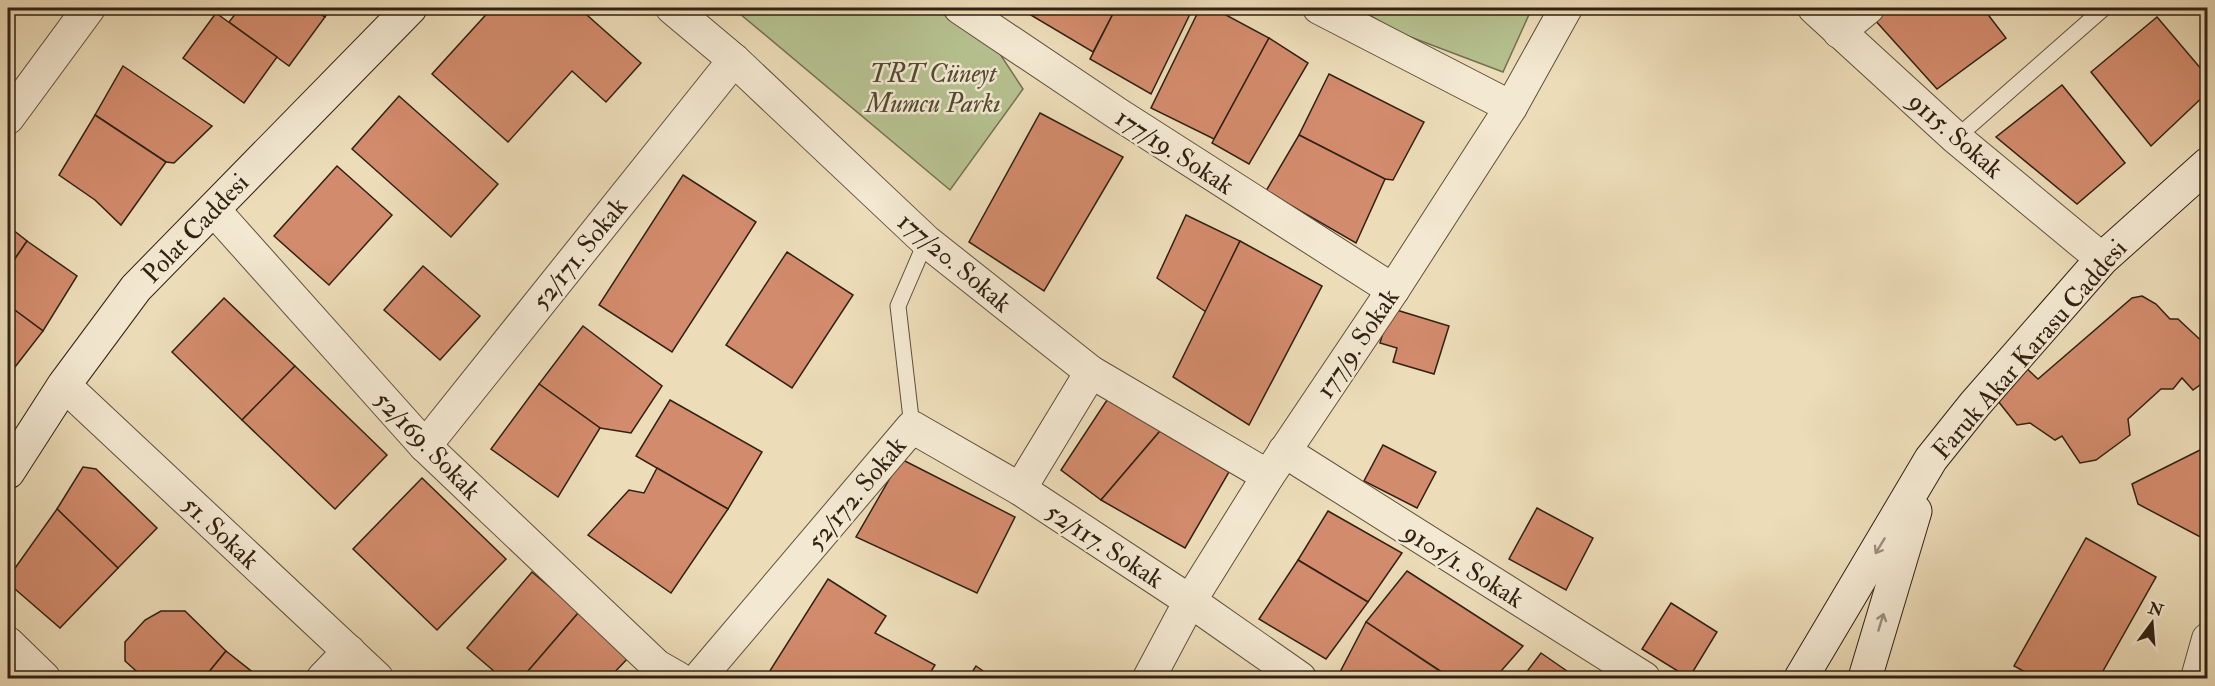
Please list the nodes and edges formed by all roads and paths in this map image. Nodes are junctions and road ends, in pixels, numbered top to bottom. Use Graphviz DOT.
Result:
graph roads {
  1 [pos="89,8"];
  2 [pos="410,8"];
  3 [pos="672,8"];
  4 [pos="960,8"];
  5 [pos="1319,8"];
  6 [pos="1566,8"];
  7 [pos="1814,8"];
  8 [pos="1868,8"];
  9 [pos="2104,8"];
  10 [pos="1839,32"];
  11 [pos="734,60"];
  12 [pos="1510,107"];
  13 [pos="8,118"];
  14 [pos="1956,138"];
  15 [pos="2208,164"];
  16 [pos="214,210"];
  17 [pos="926,242"];
  18 [pos="2102,259"];
  19 [pos="1393,290"];
  20 [pos="1092,372"];
  21 [pos="64,386"];
  22 [pos="912,427"];
  23 [pos="425,446"];
  24 [pos="1931,459"];
  25 [pos="1276,464"];
  26 [pos="8,472"];
  27 [pos="1020,489"];
  28 [pos="1190,601"];
  29 [pos="2208,639"];
  30 [pos="8,643"];
  31 [pos="349,651"];
  32 [pos="660,674"];
  33 [pos="44,678"];
  34 [pos="322,678"];
  35 [pos="377,678"];
  36 [pos="699,678"];
  37 [pos="1149,678"];
  38 [pos="1300,678"];
  39 [pos="1644,678"];
  40 [pos="1801,678"];
  41 [pos="1865,678"];
  42 [pos="2196,678"];
  1 -- 13 [label="street"];
  2 -- 16 [label="main road, Polat Caddesi"];
  3 -- 11 [label="street, 177/20. Sokak"];
  4 -- 19 [label="street, 177/19. Sokak"];
  5 -- 12 [label="street"];
  6 -- 12 [label="street, 177/9. Sokak"];
  7 -- 10 [label="street, 9115. Sokak"];
  8 -- 10 [label="street"];
  9 -- 14 [label="lane"];
  10 -- 14 [label="street, 9115. Sokak"];
  11 -- 17 [label="street, 177/20. Sokak"];
  11 -- 23 [label="street, 52/171. Sokak"];
  12 -- 19 [label="street, 177/9. Sokak"];
  14 -- 18 [label="street, 9115. Sokak"];
  15 -- 18 [label="main road, Faruk Akar Karasu Caddesi"];
  16 -- 21 [label="main road, Polat Caddesi"];
  16 -- 23 [label="street, 52/169. Sokak"];
  17 -- 20 [label="street, 177/20. Sokak"];
  17 -- 22 [label="lane, 52/172. Sokak"];
  18 -- 24 [label="main road, Faruk Akar Karasu Caddesi"];
  19 -- 25 [label="street, 177/9. Sokak"];
  20 -- 25 [label="street, 177/20. Sokak"];
  20 -- 27 [label="street, 52/117. Sokak"];
  21 -- 26 [label="main road, Polat Caddesi"];
  21 -- 31 [label="street, 51. Sokak"];
  22 -- 27 [label="street, 52/117. Sokak"];
  22 -- 36 [label="street, 52/172. Sokak"];
  23 -- 32 [label="street, 52/169. Sokak"];
  24 -- 40 [label="main road, Faruk Akar Karasu Caddesi, one-way"];
  41 -- 24 [label="main road, one-way"];
  25 -- 28 [label="street, 177/9. Sokak"];
  25 -- 39 [label="street, 9105/1. Sokak"];
  27 -- 28 [label="street, 52/117. Sokak"];
  28 -- 37 [label="street, 177/9. Sokak"];
  28 -- 38 [label="street, 52/117. Sokak"];
  29 -- 42 [label="street"];
  30 -- 33 [label="street"];
  31 -- 34 [label="street"];
  31 -- 35 [label="street, 51. Sokak"];
}
